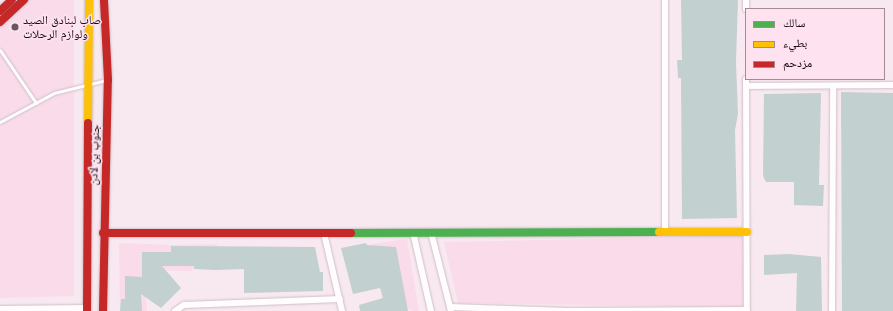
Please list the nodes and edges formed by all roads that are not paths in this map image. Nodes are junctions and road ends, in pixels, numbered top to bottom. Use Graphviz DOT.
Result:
graph roads {
  1 [pos="12,0"];
  2 [pos="24,0"];
  3 [pos="89,0"];
  4 [pos="104,0"];
  5 [pos="665,0"];
  6 [pos="0,11"];
  7 [pos="0,22"];
  8 [pos="0,50"];
  9 [pos="5,58"];
  10 [pos="0,60"];
  11 [pos="108,80"];
  12 [pos="746,82"];
  13 [pos="89,84"];
  14 [pos="893,85"];
  15 [pos="833,86"];
  16 [pos="36,103"];
  17 [pos="0,122"];
  18 [pos="324,232"];
  19 [pos="414,232"];
  20 [pos="431,232"];
  21 [pos="665,232"];
  22 [pos="747,232"];
  23 [pos="103,233"];
  24 [pos="340,299"];
  25 [pos="0,309"];
  26 [pos="88,309"];
  27 [pos="450,309"];
  28 [pos="533,310"];
  29 [pos="634,310"];
  30 [pos="747,310"];
  31 [pos="103,311"];
  32 [pos="175,311"];
  33 [pos="342,311"];
  34 [pos="431,311"];
  35 [pos="569,311"];
  36 [pos="832,311"];
  1 -- 6 [label="street"];
  2 -- 7 [label="street"];
  3 -- 13 [label="street, جنوب بن لادن"];
  4 -- 11 [label="street, جنوب بن لادن"];
  5 -- 21 [label="street"];
  8 -- 9 [label="lane"];
  9 -- 10 [label="lane"];
  9 -- 16 [label="lane"];
  11 -- 13 [label="lane"];
  11 -- 23 [label="street, جنوب بن لادن"];
  12 -- 15 [label="street"];
  12 -- 22 [label="street"];
  13 -- 16 [label="lane"];
  13 -- 26 [label="street, جنوب بن لادن"];
  14 -- 15 [label="street"];
  15 -- 36 [label="street"];
  16 -- 17 [label="lane"];
  18 -- 19 [label="street"];
  18 -- 23 [label="street"];
  18 -- 24 [label="street"];
  19 -- 20 [label="street"];
  19 -- 34 [label="street"];
  20 -- 21 [label="street"];
  20 -- 27 [label="street"];
  21 -- 22 [label="street"];
  22 -- 30 [label="street"];
  23 -- 31 [label="street, جنوب بن لادن"];
  24 -- 32 [label="street"];
  24 -- 33 [label="street"];
  25 -- 26 [label="street"];
  27 -- 28 [label="street"];
  28 -- 35 [label="street"];
  29 -- 30 [label="street"];
  29 -- 35 [label="street"];
}
